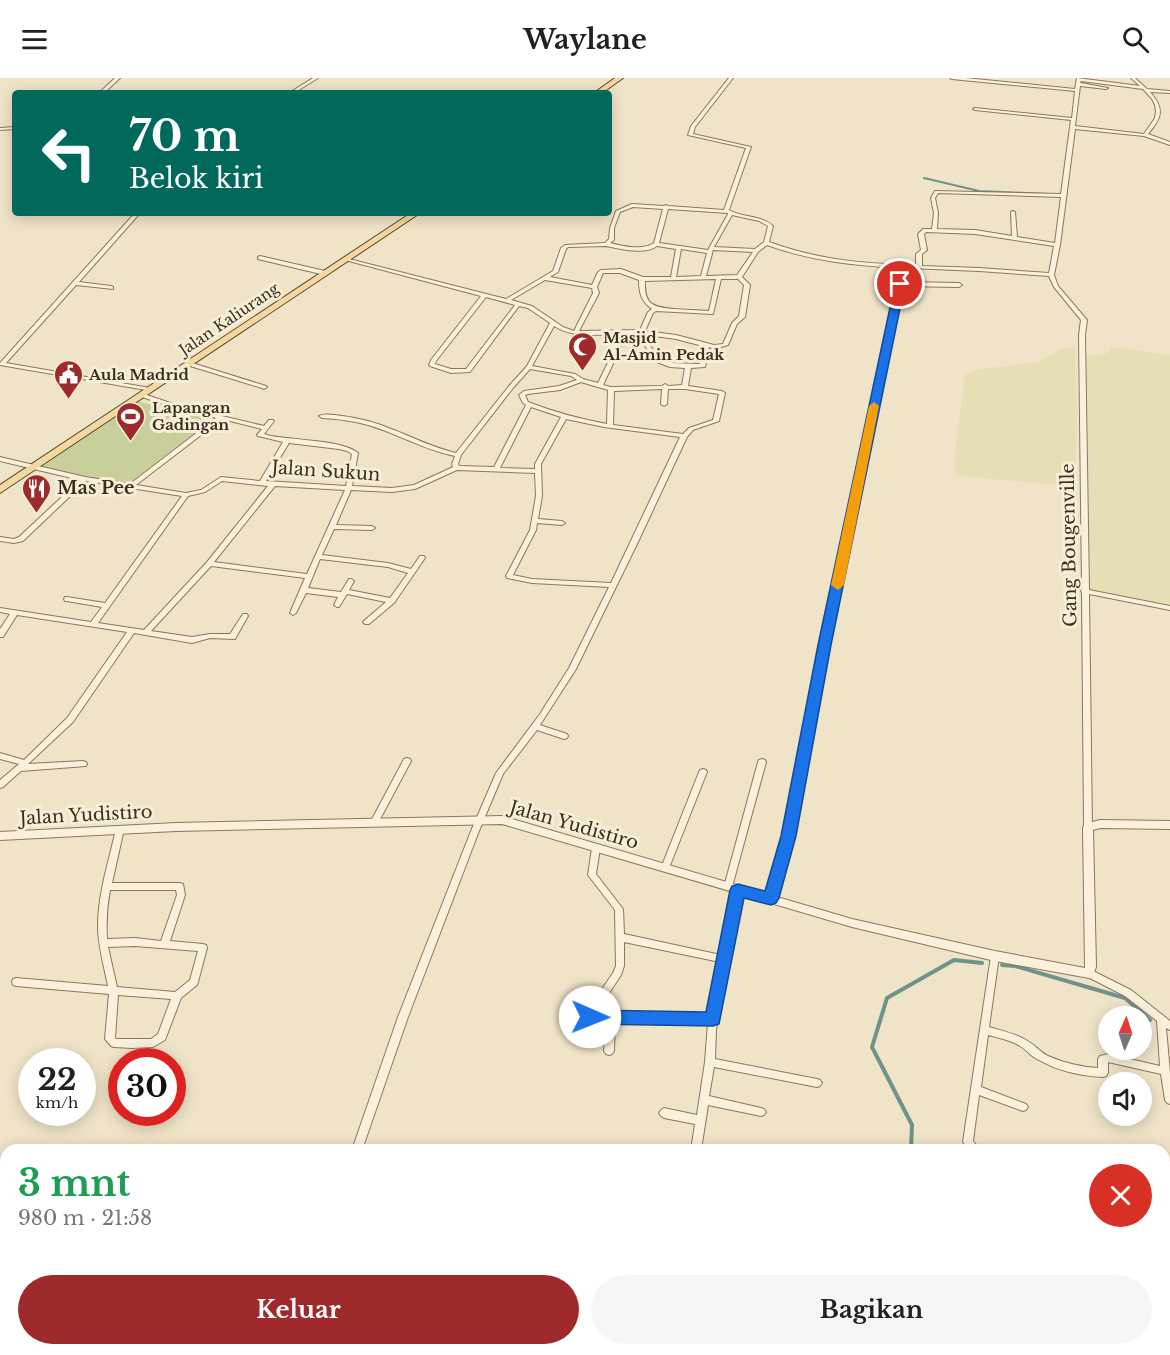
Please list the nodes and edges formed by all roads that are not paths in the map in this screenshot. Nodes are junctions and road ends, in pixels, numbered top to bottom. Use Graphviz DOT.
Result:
graph roads {
  1 [pos="118,78"];
  2 [pos="316,78"];
  3 [pos="620,78"];
  4 [pos="732,78"];
  5 [pos="952,78"];
  6 [pos="1133,78"];
  7 [pos="1078,83"];
  8 [pos="1145,89"];
  9 [pos="104,90"];
  10 [pos="296,90"];
  11 [pos="602,90"];
  12 [pos="1118,90"];
  13 [pos="1170,92"];
  14 [pos="975,109"];
  15 [pos="1073,119"];
  16 [pos="1072,127"];
  17 [pos="1145,135"];
  18 [pos="1170,144"];
  19 [pos="1064,197"];
  20 [pos="666,206"];
  21 [pos="1013,212"];
  22 [pos="729,213"];
  23 [pos="135,216"];
  24 [pos="412,216"];
  25 [pos="934,230"];
  26 [pos="1016,238"];
  27 [pos="766,243"];
  28 [pos="606,244"];
  29 [pos="656,244"];
  30 [pos="1057,245"];
  31 [pos="678,249"];
  32 [pos="710,250"];
  33 [pos="756,251"];
  34 [pos="260,258"];
  35 [pos="347,259"];
  36 [pos="909,267"];
  37 [pos="919,267"];
  38 [pos="325,273"];
  39 [pos="1051,275"];
  40 [pos="703,277"];
  41 [pos="719,277"];
  42 [pos="739,277"];
  43 [pos="544,278"];
  44 [pos="642,279"];
  45 [pos="673,279"];
  46 [pos="76,282"];
  47 [pos="900,284"];
  48 [pos="959,285"];
  49 [pos="112,287"];
  50 [pos="594,287"];
  51 [pos="484,296"];
  52 [pos="506,301"];
  53 [pos="518,304"];
  54 [pos="655,309"];
  55 [pos="553,323"];
  56 [pos="575,333"];
  57 [pos="625,333"];
  58 [pos="639,333"];
  59 [pos="706,346"];
  60 [pos="1,364"];
  61 [pos="189,364"];
  62 [pos="688,366"];
  63 [pos="529,368"];
  64 [pos="581,380"];
  65 [pos="599,386"];
  66 [pos="665,386"];
  67 [pos="264,387"];
  68 [pos="685,387"];
  69 [pos="611,388"];
  70 [pos="146,393"];
  71 [pos="529,404"];
  72 [pos="664,404"];
  73 [pos="322,416"];
  74 [pos="220,417"];
  75 [pos="563,418"];
  76 [pos="271,421"];
  77 [pos="609,426"];
  78 [pos="265,428"];
  79 [pos="684,436"];
  80 [pos="286,442"];
  81 [pos="458,455"];
  82 [pos="0,459"];
  83 [pos="34,467"];
  84 [pos="456,468"];
  85 [pos="496,470"];
  86 [pos="537,471"];
  87 [pos="85,479"];
  88 [pos="262,482"];
  89 [pos="273,484"];
  90 [pos="130,487"];
  91 [pos="349,488"];
  92 [pos="0,490"];
  93 [pos="186,495"];
  94 [pos="535,521"];
  95 [pos="562,523"];
  96 [pos="333,527"];
  97 [pos="372,528"];
  98 [pos="0,539"];
  99 [pos="319,557"];
  100 [pos="422,558"];
  101 [pos="209,564"];
  102 [pos="412,572"];
  103 [pos="309,576"];
  104 [pos="351,581"];
  105 [pos="612,585"];
  106 [pos="303,590"];
  107 [pos="1084,591"];
  108 [pos="344,593"];
  109 [pos="67,599"];
  110 [pos="392,601"];
  111 [pos="105,605"];
  112 [pos="337,605"];
  113 [pos="1170,608"];
  114 [pos="0,610"];
  115 [pos="15,612"];
  116 [pos="293,613"];
  117 [pos="244,616"];
  118 [pos="367,622"];
  119 [pos="93,624"];
  120 [pos="132,631"];
  121 [pos="146,632"];
  122 [pos="0,634"];
  123 [pos="535,726"];
  124 [pos="564,736"];
  125 [pos="0,756"];
  126 [pos="407,761"];
  127 [pos="762,762"];
  128 [pos="83,764"];
  129 [pos="22,766"];
  130 [pos="703,772"];
  131 [pos="0,785"];
  132 [pos="479,819"];
  133 [pos="374,823"];
  134 [pos="1170,825"];
  135 [pos="1088,827"];
  136 [pos="120,830"];
  137 [pos="0,836"];
  138 [pos="596,848"];
  139 [pos="665,868"];
  140 [pos="107,887"];
  141 [pos="733,888"];
  142 [pos="771,898"];
  143 [pos="620,936"];
  144 [pos="103,943"];
  145 [pos="164,945"];
  146 [pos="995,956"];
  147 [pos="724,959"];
  148 [pos="1089,973"];
  149 [pos="16,982"];
  150 [pos="114,992"];
  151 [pos="177,996"];
  152 [pos="611,1018"];
  153 [pos="713,1019"];
  154 [pos="1166,1023"];
  155 [pos="985,1030"];
  156 [pos="609,1051"];
  157 [pos="710,1062"];
  158 [pos="1165,1071"];
  159 [pos="817,1083"];
  160 [pos="977,1090"];
  161 [pos="1170,1098"];
  162 [pos="705,1100"];
  163 [pos="1023,1107"];
  164 [pos="761,1112"];
  165 [pos="663,1113"];
  166 [pos="700,1120"];
  167 [pos="359,1144"];
  168 [pos="697,1144"];
  169 [pos="970,1144"];
  1 -- 9 [label="street"];
  2 -- 10 [label="street"];
  3 -- 11 [label="main road"];
  4 -- 22 [label="street"];
  5 -- 7 [label="street"];
  6 -- 8 [label="street"];
  7 -- 8 [label="street"];
  7 -- 12 [label="street"];
  7 -- 15 [label="street"];
  8 -- 13 [label="street"];
  8 -- 17 [label="street"];
  14 -- 15 [label="street"];
  15 -- 16 [label="street"];
  16 -- 17 [label="street"];
  16 -- 19 [label="street"];
  17 -- 18 [label="street"];
  19 -- 25 [label="street"];
  19 -- 30 [label="street"];
  20 -- 22 [label="street"];
  20 -- 28 [label="street"];
  20 -- 29 [label="street"];
  21 -- 26 [label="street"];
  22 -- 27 [label="street"];
  22 -- 32 [label="street"];
  23 -- 46 [label="street"];
  24 -- 35 [label="main road, Jalan Kaliurang"];
  25 -- 26 [label="street"];
  25 -- 37 [label="street"];
  26 -- 30 [label="street"];
  27 -- 33 [label="street"];
  27 -- 36 [label="street"];
  28 -- 29 [label="street"];
  28 -- 43 [label="street"];
  29 -- 31 [label="street"];
  30 -- 39 [label="street"];
  31 -- 32 [label="street"];
  31 -- 45 [label="street"];
  32 -- 33 [label="street"];
  32 -- 40 [label="street"];
  33 -- 42 [label="street"];
  34 -- 38 [label="street"];
  35 -- 38 [label="main road, Jalan Kaliurang"];
  35 -- 51 [label="street"];
  36 -- 37 [label="street"];
  36 -- 47 [label="street"];
  37 -- 39 [label="street"];
  38 -- 61 [label="main road, Jalan Kaliurang"];
  39 -- 107 [label="street, Gang Bougenville"];
  40 -- 41 [label="street"];
  40 -- 45 [label="street"];
  41 -- 42 [label="street"];
  41 -- 54 [label="street"];
  42 -- 59 [label="street"];
  43 -- 50 [label="street"];
  43 -- 52 [label="street"];
  44 -- 45 [label="street"];
  44 -- 50 [label="street"];
  44 -- 54 [label="street"];
  46 -- 49 [label="street"];
  46 -- 60 [label="street"];
  47 -- 48 [label="street"];
  47 -- 142 [label="street"];
  50 -- 56 [label="street"];
  51 -- 52 [label="street"];
  51 -- 53 [label="street"];
  52 -- 53 [label="street"];
  53 -- 55 [label="street"];
  54 -- 58 [label="street"];
  55 -- 56 [label="street"];
  55 -- 63 [label="street"];
  56 -- 57 [label="street"];
  57 -- 58 [label="street"];
  57 -- 65 [label="street"];
  58 -- 59 [label="street"];
  58 -- 62 [label="street"];
  59 -- 62 [label="street"];
  60 -- 70 [label="street"];
  61 -- 67 [label="street"];
  61 -- 70 [label="main road, Jalan Kaliurang"];
  62 -- 68 [label="street"];
  63 -- 64 [label="street"];
  63 -- 81 [label="street"];
  64 -- 65 [label="street"];
  64 -- 71 [label="street"];
  65 -- 69 [label="street"];
  66 -- 68 [label="street"];
  66 -- 69 [label="street"];
  66 -- 72 [label="street"];
  68 -- 79 [label="street"];
  69 -- 77 [label="street"];
  70 -- 74 [label="street"];
  70 -- 83 [label="main road, Jalan Kaliurang"];
  71 -- 75 [label="street"];
  71 -- 85 [label="street"];
  73 -- 81 [label="street"];
  74 -- 78 [label="street"];
  74 -- 90 [label="street"];
  75 -- 77 [label="street"];
  75 -- 86 [label="street"];
  76 -- 78 [label="street"];
  77 -- 79 [label="street"];
  78 -- 80 [label="street"];
  79 -- 105 [label="street"];
  80 -- 88 [label="street"];
  80 -- 91 [label="street"];
  81 -- 84 [label="street"];
  82 -- 83 [label="street"];
  83 -- 87 [label="street"];
  83 -- 92 [label="main road, Jalan Kaliurang"];
  84 -- 85 [label="street, Jalan Sukun"];
  84 -- 91 [label="street, Jalan Sukun"];
  85 -- 86 [label="street, Jalan Sukun"];
  86 -- 94 [label="street"];
  87 -- 90 [label="street"];
  87 -- 98 [label="street"];
  88 -- 89 [label="street, Jalan Sukun"];
  88 -- 93 [label="street, Jalan Sukun"];
  89 -- 91 [label="street, Jalan Sukun"];
  89 -- 101 [label="street"];
  90 -- 93 [label="street"];
  91 -- 96 [label="street"];
  93 -- 111 [label="street"];
  94 -- 95 [label="street"];
  94 -- 105 [label="street"];
  96 -- 97 [label="street"];
  96 -- 99 [label="street"];
  99 -- 102 [label="street"];
  99 -- 103 [label="street"];
  100 -- 102 [label="street"];
  101 -- 103 [label="street"];
  101 -- 121 [label="street"];
  102 -- 110 [label="street"];
  103 -- 106 [label="street"];
  104 -- 108 [label="street"];
  105 -- 123 [label="street"];
  106 -- 108 [label="street"];
  106 -- 116 [label="street"];
  107 -- 113 [label="street"];
  107 -- 135 [label="street, Gang Bougenville"];
  108 -- 110 [label="street"];
  108 -- 112 [label="street"];
  109 -- 111 [label="street"];
  110 -- 118 [label="street"];
  111 -- 119 [label="street"];
  114 -- 115 [label="street"];
  115 -- 119 [label="street"];
  115 -- 122 [label="street"];
  117 -- 121 [label="street"];
  119 -- 120 [label="street"];
  120 -- 121 [label="street"];
  120 -- 129 [label="street"];
  123 -- 124 [label="street"];
  123 -- 132 [label="street"];
  125 -- 129 [label="street"];
  126 -- 133 [label="street"];
  127 -- 141 [label="street"];
  128 -- 129 [label="street"];
  129 -- 131 [label="street"];
  130 -- 139 [label="street"];
  132 -- 133 [label="street, Jalan Yudistiro"];
  132 -- 138 [label="street, Jalan Yudistiro"];
  132 -- 167 [label="street"];
  133 -- 136 [label="street, Jalan Yudistiro"];
  134 -- 135 [label="street"];
  135 -- 148 [label="street"];
  136 -- 137 [label="street, Jalan Yudistiro"];
  136 -- 140 [label="street"];
  138 -- 139 [label="street, Jalan Yudistiro"];
  138 -- 143 [label="street"];
  139 -- 141 [label="street, Jalan Yudistiro"];
  140 -- 144 [label="street"];
  140 -- 145 [label="street"];
  141 -- 142 [label="street, Jalan Yudistiro"];
  141 -- 147 [label="street"];
  142 -- 146 [label="street, Jalan Yudistiro"];
  143 -- 147 [label="street"];
  143 -- 152 [label="street"];
  144 -- 145 [label="street"];
  144 -- 150 [label="street"];
  145 -- 151 [label="street"];
  146 -- 148 [label="street, Jalan Yudistiro"];
  146 -- 155 [label="street"];
  147 -- 153 [label="street"];
  148 -- 154 [label="street"];
  149 -- 150 [label="street"];
  150 -- 151 [label="street"];
  150 -- 151 [label="street"];
  152 -- 153 [label="street"];
  152 -- 156 [label="street"];
  153 -- 157 [label="street"];
  154 -- 158 [label="street"];
  155 -- 158 [label="street"];
  155 -- 160 [label="street"];
  157 -- 159 [label="street"];
  157 -- 162 [label="street"];
  158 -- 161 [label="street"];
  160 -- 163 [label="street"];
  160 -- 169 [label="street"];
  162 -- 164 [label="street"];
  162 -- 166 [label="street"];
  165 -- 166 [label="street"];
  166 -- 168 [label="street"];
}
